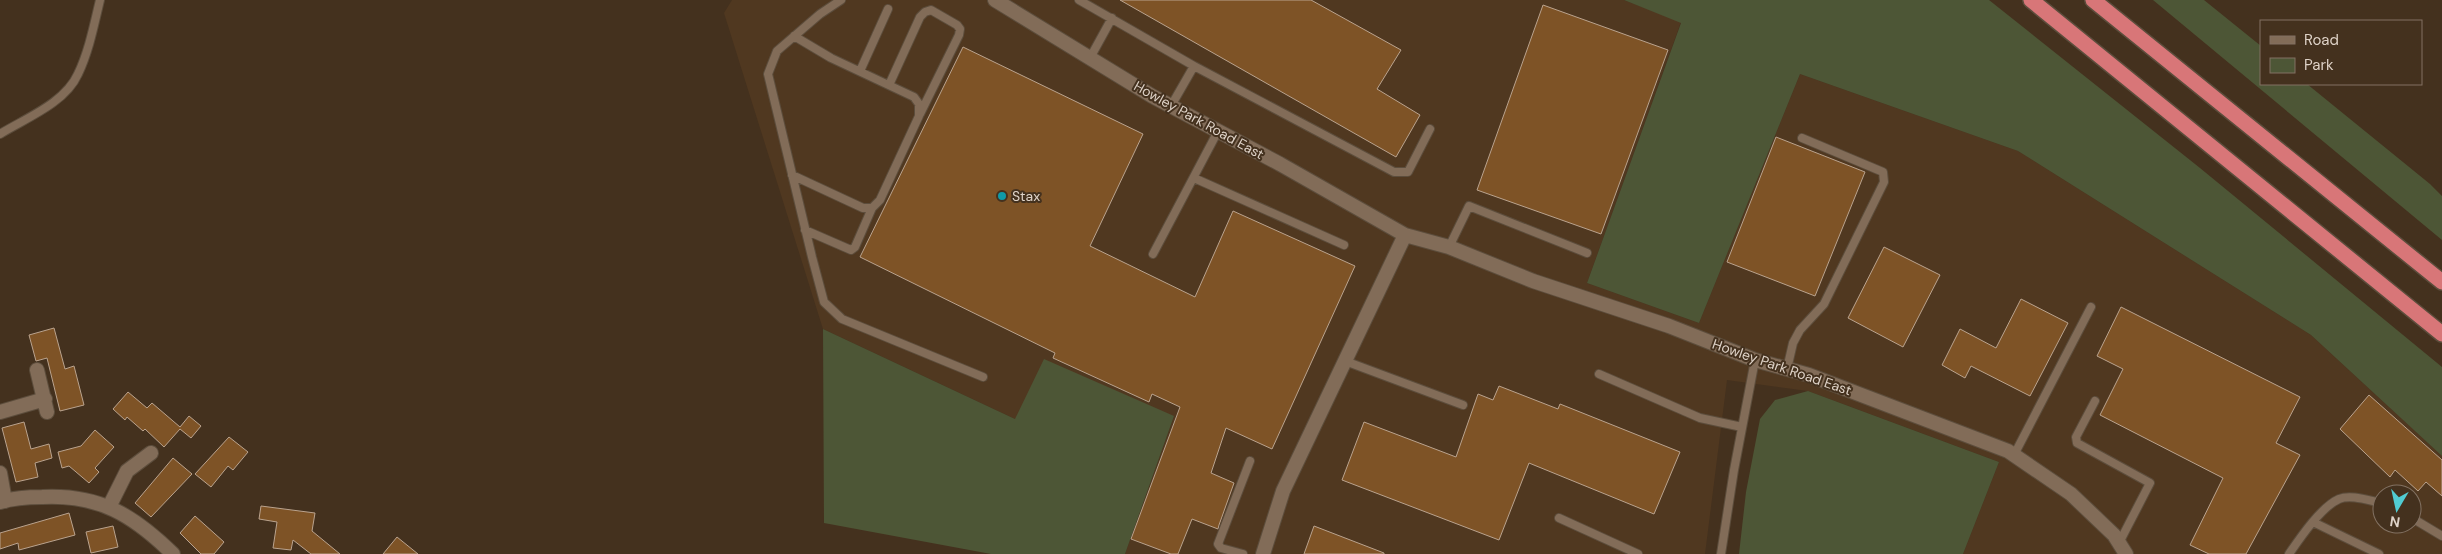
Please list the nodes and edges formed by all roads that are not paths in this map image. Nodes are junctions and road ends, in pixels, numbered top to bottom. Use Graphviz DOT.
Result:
graph roads {
  1 [pos="100,0"];
  2 [pos="841,0"];
  3 [pos="996,0"];
  4 [pos="1079,0"];
  5 [pos="2030,0"];
  6 [pos="2093,0"];
  7 [pos="888,10"];
  8 [pos="1112,18"];
  9 [pos="794,36"];
  10 [pos="1090,58"];
  11 [pos="1194,66"];
  12 [pos="860,71"];
  13 [pos="889,85"];
  14 [pos="1171,106"];
  15 [pos="919,116"];
  16 [pos="1430,129"];
  17 [pos="1218,131"];
  18 [pos="0,134"];
  19 [pos="1802,138"];
  20 [pos="792,175"];
  21 [pos="1194,178"];
  22 [pos="872,208"];
  23 [pos="805,230"];
  24 [pos="1405,235"];
  25 [pos="1344,245"];
  26 [pos="1449,247"];
  27 [pos="1153,254"];
  28 [pos="1587,254"];
  29 [pos="2442,282"];
  30 [pos="2091,307"];
  31 [pos="2442,334"];
  32 [pos="1755,360"];
  33 [pos="1345,361"];
  34 [pos="1787,369"];
  35 [pos="37,370"];
  36 [pos="1599,374"];
  37 [pos="983,378"];
  38 [pos="2095,401"];
  39 [pos="1463,405"];
  40 [pos="0,412"];
  41 [pos="1742,427"];
  42 [pos="150,453"];
  43 [pos="2014,455"];
  44 [pos="1250,461"];
  45 [pos="0,474"];
  46 [pos="2372,501"];
  47 [pos="2,502"];
  48 [pos="109,507"];
  49 [pos="1559,518"];
  50 [pos="2313,522"];
  51 [pos="2422,524"];
  52 [pos="2442,536"];
  53 [pos="2123,549"];
  54 [pos="2293,553"];
  55 [pos="173,554"];
  56 [pos="1243,554"];
  57 [pos="1263,554"];
  58 [pos="1638,554"];
  59 [pos="1722,554"];
  60 [pos="2379,554"];
  1 -- 18 [label="lane"];
  2 -- 9 [label="lane"];
  3 -- 10 [label="street, Howley Park Road East"];
  4 -- 8 [label="lane"];
  5 -- 31 [label="highway"];
  6 -- 29 [label="highway"];
  7 -- 12 [label="lane"];
  8 -- 10 [label="lane"];
  8 -- 11 [label="lane"];
  9 -- 12 [label="lane"];
  9 -- 20 [label="lane"];
  10 -- 14 [label="street, Howley Park Road East"];
  11 -- 14 [label="lane"];
  11 -- 16 [label="lane"];
  12 -- 13 [label="lane"];
  13 -- 15 [label="lane"];
  13 -- 15 [label="lane"];
  14 -- 17 [label="street, Howley Park Road East"];
  15 -- 22 [label="lane"];
  17 -- 21 [label="lane"];
  17 -- 24 [label="street, Howley Park Road East"];
  19 -- 34 [label="lane"];
  20 -- 22 [label="lane"];
  20 -- 23 [label="lane"];
  21 -- 25 [label="lane"];
  21 -- 27 [label="lane"];
  22 -- 23 [label="lane"];
  23 -- 37 [label="lane"];
  24 -- 26 [label="street, Howley Park Road East"];
  24 -- 33 [label="street"];
  26 -- 28 [label="lane"];
  26 -- 32 [label="street, Howley Park Road East"];
  30 -- 43 [label="lane"];
  32 -- 34 [label="street, Howley Park Road East"];
  32 -- 41 [label="lane"];
  33 -- 39 [label="lane"];
  33 -- 57 [label="street"];
  34 -- 43 [label="street, Howley Park Road East"];
  35 -- 40 [label="street"];
  36 -- 41 [label="lane"];
  38 -- 53 [label="lane"];
  41 -- 59 [label="lane"];
  42 -- 48 [label="street"];
  43 -- 53 [label="street, Howley Park Road East"];
  44 -- 56 [label="lane"];
  45 -- 47 [label="street"];
  46 -- 50 [label="lane"];
  47 -- 48 [label="street"];
  48 -- 55 [label="street"];
  49 -- 58 [label="lane"];
  50 -- 54 [label="lane"];
  50 -- 60 [label="lane"];
  51 -- 52 [label="lane"];
}
